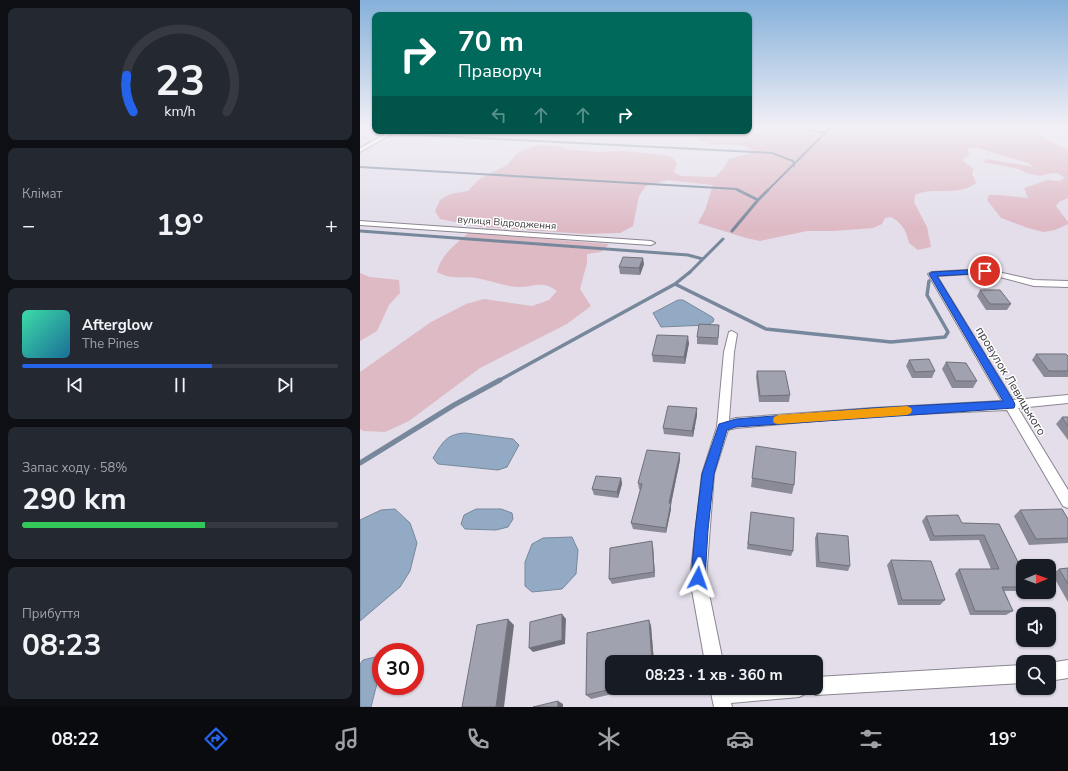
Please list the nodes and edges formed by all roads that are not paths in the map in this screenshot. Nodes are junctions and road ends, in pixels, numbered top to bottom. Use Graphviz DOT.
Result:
graph roads {
  1 [pos="360,223"];
  2 [pos="652,243"];
  3 [pos="1068,284"];
  4 [pos="732,334"];
  5 [pos="1068,399"];
  6 [pos="1010,405"];
  7 [pos="723,427"];
  8 [pos="1068,502"];
  9 [pos="713,655"];
  10 [pos="1068,669"];
  11 [pos="1056,671"];
  12 [pos="1016,674"];
  13 [pos="823,686"];
  14 [pos="738,695"];
  15 [pos="721,697"];
  1 -- 2 [label="street, вулиця Відродження"];
  3 -- 6 [label="street, провулок Левицького"];
  4 -- 7 [label="street"];
  5 -- 6 [label="street"];
  6 -- 7 [label="street"];
  6 -- 8 [label="street, провулок Левицького"];
  7 -- 9 [label="street"];
  10 -- 11 [label="street"];
  12 -- 13 [label="street"];
  14 -- 15 [label="street"];
}
